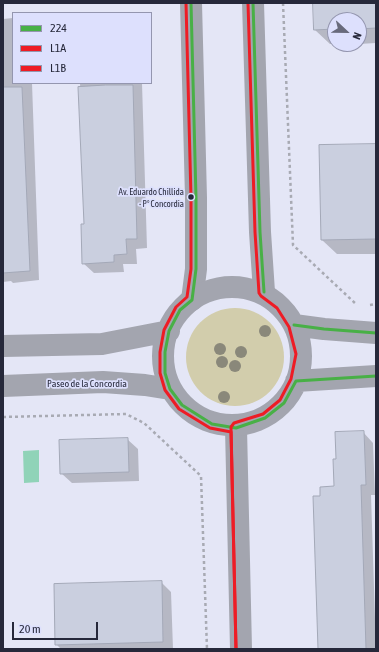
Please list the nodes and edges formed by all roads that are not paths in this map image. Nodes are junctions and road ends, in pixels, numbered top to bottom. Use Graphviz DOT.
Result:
graph roads {
  1 [pos="191,3"];
  2 [pos="253,3"];
  3 [pos="264,292"];
  4 [pos="192,300"];
  5 [pos="294,325"];
  6 [pos="169,331"];
  7 [pos="376,333"];
  8 [pos="3,346"];
  9 [pos="376,376"];
  10 [pos="296,381"];
  11 [pos="3,386"];
  12 [pos="170,389"];
  13 [pos="236,428"];
  14 [pos="241,649"];
  1 -- 4 [label="street"];
  2 -- 3 [label="street"];
  3 -- 4 [label="street"];
  3 -- 5 [label="street"];
  4 -- 6 [label="street"];
  5 -- 7 [label="street"];
  5 -- 10 [label="street"];
  6 -- 8 [label="street"];
  6 -- 12 [label="street"];
  9 -- 10 [label="street"];
  10 -- 13 [label="street"];
  11 -- 12 [label="street, Paseo de la Concordia"];
  12 -- 13 [label="street"];
  13 -- 14 [label="street"];
}
